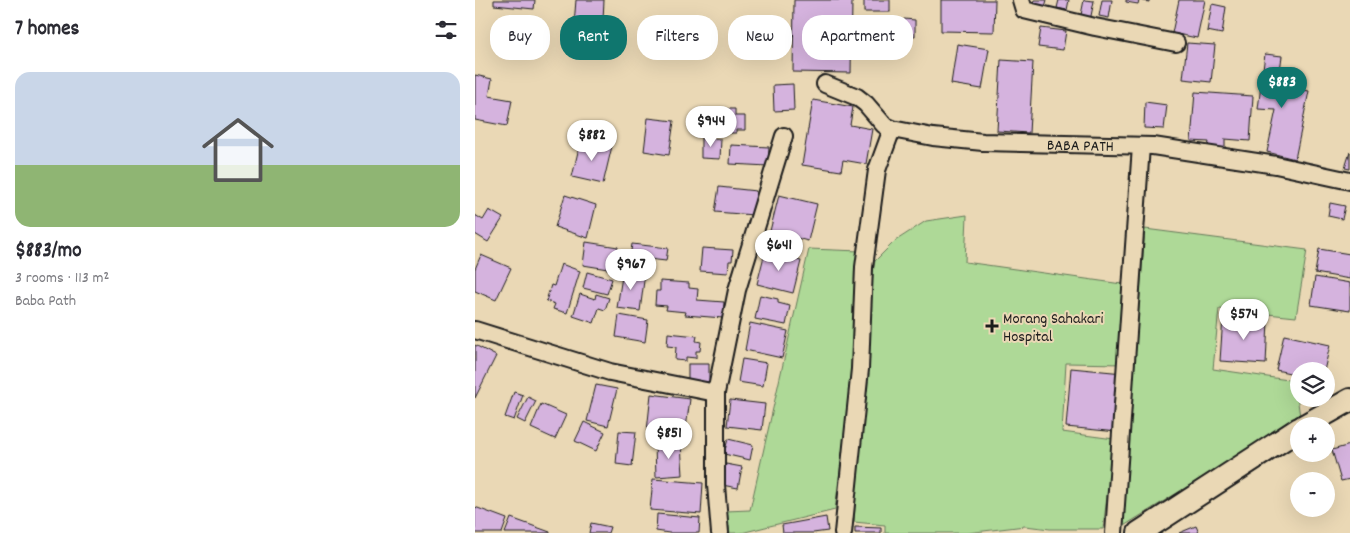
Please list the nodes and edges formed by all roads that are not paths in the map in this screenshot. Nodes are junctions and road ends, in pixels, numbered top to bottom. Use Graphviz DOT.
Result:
graph roads {
  1 [pos="1021,0"];
  2 [pos="1176,42"];
  3 [pos="825,84"];
  4 [pos="892,129"];
  5 [pos="784,136"];
  6 [pos="1141,146"];
  7 [pos="1350,181"];
  8 [pos="475,330"];
  9 [pos="716,394"];
  10 [pos="1350,400"];
  11 [pos="1320,417"];
  12 [pos="1290,435"];
  13 [pos="720,533"];
  14 [pos="843,533"];
  15 [pos="1113,533"];
  16 [pos="1139,533"];
  1 -- 2 [label="street"];
  3 -- 4 [label="street"];
  4 -- 6 [label="street, BABA PATH"];
  4 -- 14 [label="street"];
  5 -- 9 [label="street"];
  6 -- 7 [label="street, BABA PATH"];
  6 -- 15 [label="street"];
  8 -- 9 [label="street"];
  9 -- 13 [label="street"];
  10 -- 11 [label="street"];
  12 -- 16 [label="street"];
}
